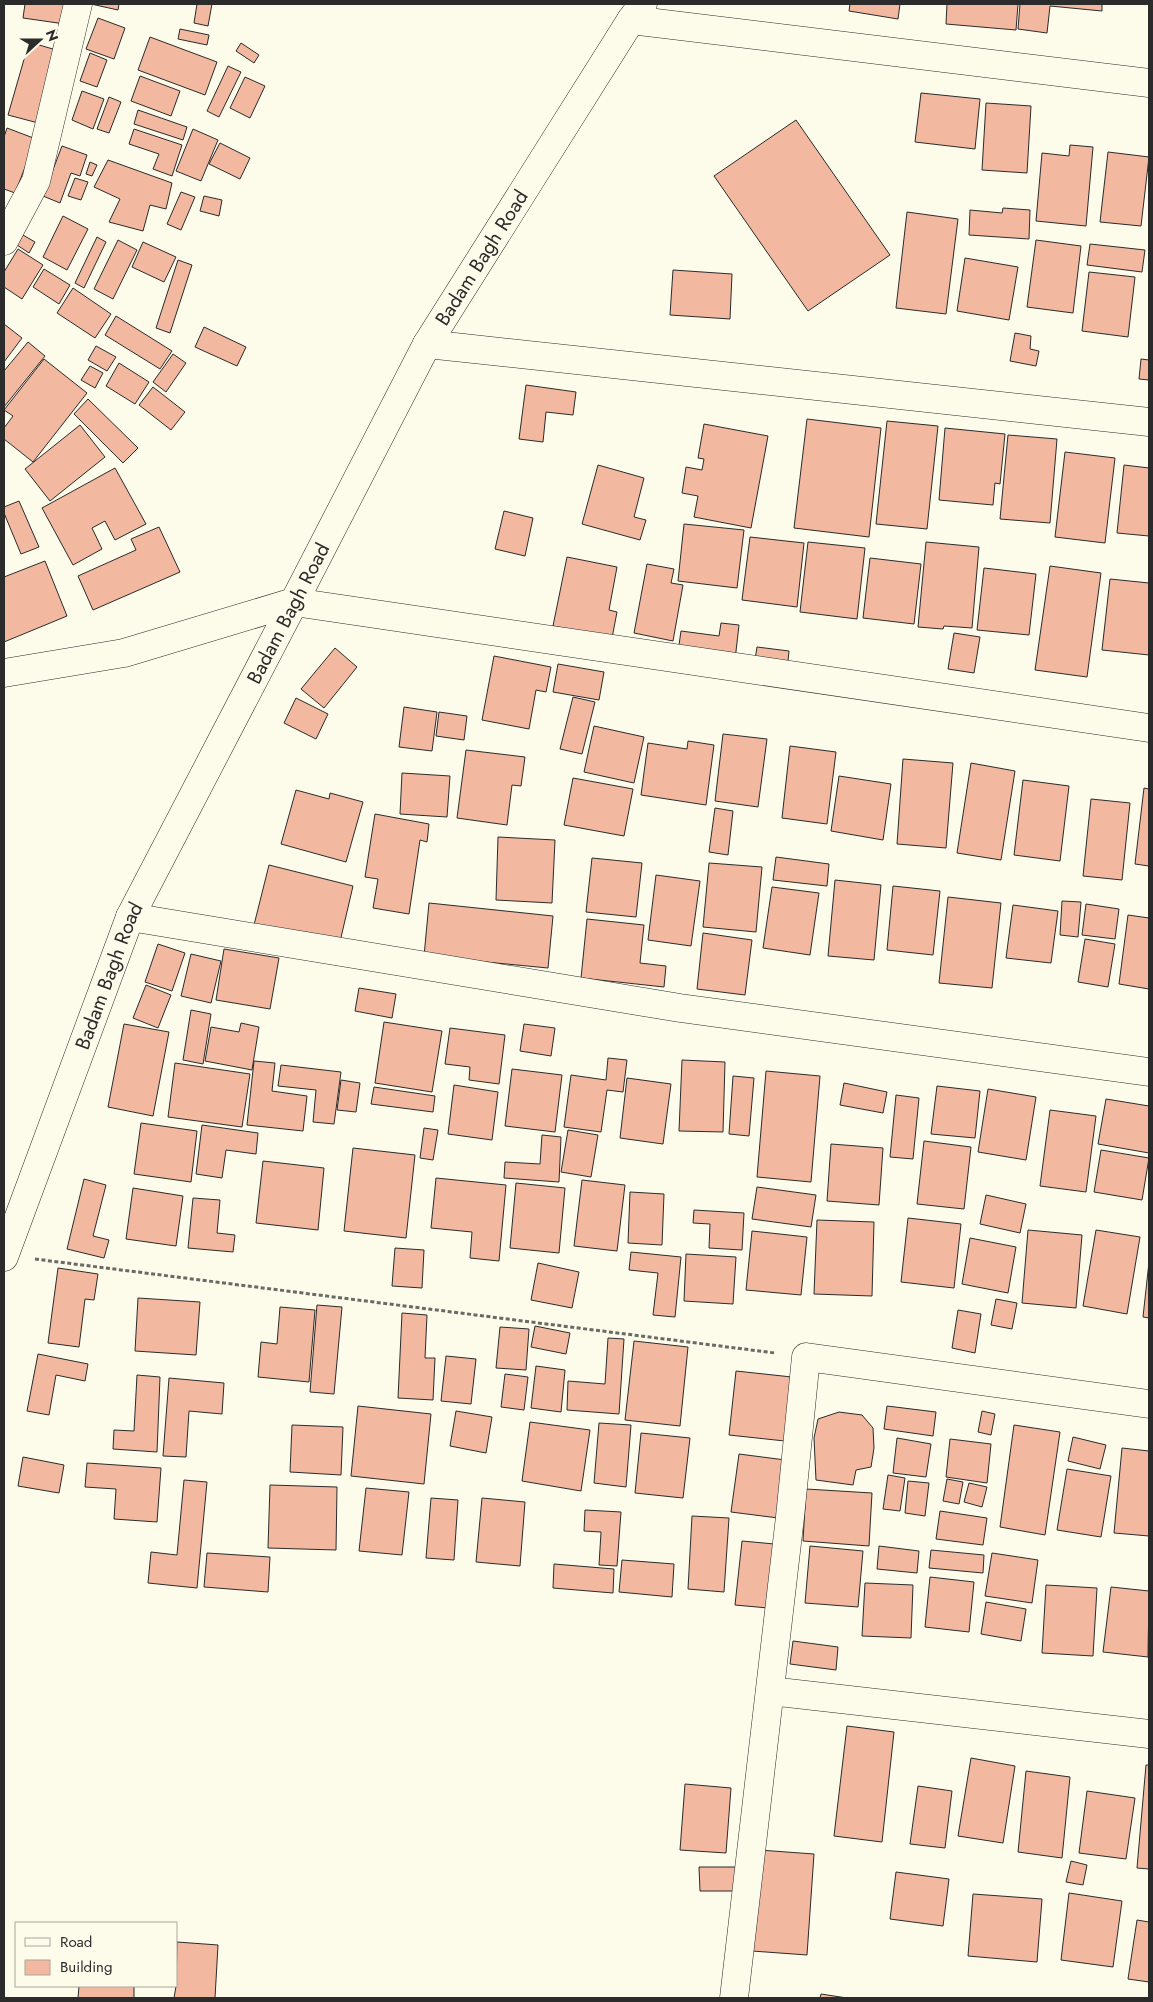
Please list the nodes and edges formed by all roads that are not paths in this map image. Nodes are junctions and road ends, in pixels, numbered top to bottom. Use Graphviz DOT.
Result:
graph roads {
  1 [pos="78,4"];
  2 [pos="637,12"];
  3 [pos="1149,83"];
  4 [pos="4,241"];
  5 [pos="426,344"];
  6 [pos="1149,422"];
  7 [pos="294,602"];
  8 [pos="4,673"];
  9 [pos="1149,728"];
  10 [pos="130,917"];
  11 [pos="1149,1072"];
  12 [pos="4,1256"];
  13 [pos="1149,1404"];
  14 [pos="770,1691"];
  15 [pos="1149,1734"];
  16 [pos="734,1998"];
  1 -- 4 [label="street"];
  2 -- 3 [label="street"];
  2 -- 5 [label="street, Badam Bagh Road"];
  5 -- 6 [label="street"];
  5 -- 7 [label="street, Badam Bagh Road"];
  7 -- 8 [label="street"];
  7 -- 9 [label="street"];
  7 -- 10 [label="street, Badam Bagh Road"];
  10 -- 11 [label="street"];
  10 -- 12 [label="street, Badam Bagh Road"];
  13 -- 14 [label="street"];
  14 -- 15 [label="street"];
  14 -- 16 [label="street"];
}
